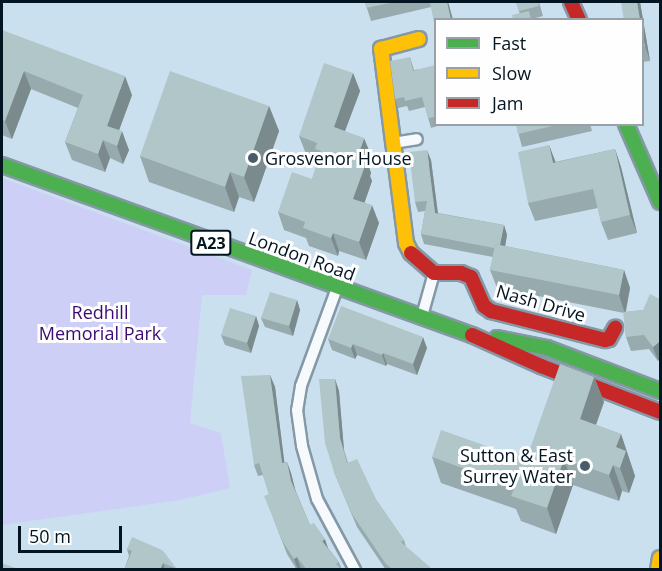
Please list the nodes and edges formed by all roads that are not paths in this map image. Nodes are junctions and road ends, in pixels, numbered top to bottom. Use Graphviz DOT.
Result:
graph roads {
  1 [pos="572,2"];
  2 [pos="578,18"];
  3 [pos="419,39"];
  4 [pos="627,126"];
  5 [pos="417,139"];
  6 [pos="393,143"];
  7 [pos="2,165"];
  8 [pos="660,202"];
  9 [pos="434,273"];
  10 [pos="336,288"];
  11 [pos="422,316"];
  12 [pos="615,328"];
  13 [pos="458,329"];
  14 [pos="660,391"];
  15 [pos="660,412"];
  16 [pos="660,558"];
  17 [pos="355,570"];
  18 [pos="658,570"];
  1 -- 2 [label="main road"];
  3 -- 6 [label="main road"];
  4 -- 8 [label="main road"];
  5 -- 6 [label="street"];
  6 -- 9 [label="main road"];
  7 -- 10 [label="main road, London Road / A23"];
  9 -- 11 [label="street"];
  9 -- 12 [label="main road, Nash Drive"];
  10 -- 11 [label="main road, London Road / A23"];
  10 -- 17 [label="street"];
  11 -- 13 [label="main road, London Road / A23"];
  13 -- 14 [label="main road, London Road / A23"];
  13 -- 15 [label="main road, London Road / A23"];
  16 -- 18 [label="main road"];
}
